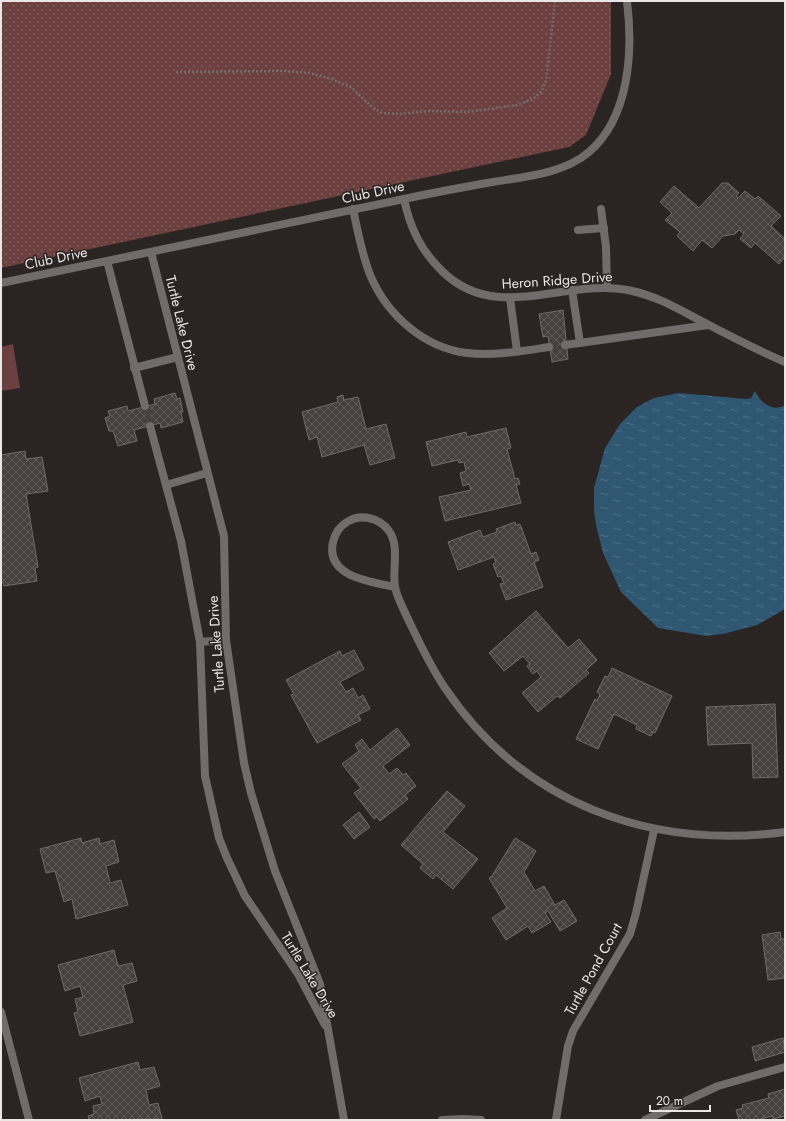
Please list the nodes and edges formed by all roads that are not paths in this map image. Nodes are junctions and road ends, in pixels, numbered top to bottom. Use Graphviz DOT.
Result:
graph roads {
  1 [pos="627,1"];
  2 [pos="404,199"];
  3 [pos="353,209"];
  4 [pos="601,209"];
  5 [pos="604,228"];
  6 [pos="578,230"];
  7 [pos="151,252"];
  8 [pos="107,261"];
  9 [pos="1,283"];
  10 [pos="607,288"];
  11 [pos="572,290"];
  12 [pos="510,298"];
  13 [pos="708,325"];
  14 [pos="580,343"];
  15 [pos="565,345"];
  16 [pos="550,347"];
  17 [pos="516,352"];
  18 [pos="178,358"];
  19 [pos="785,362"];
  20 [pos="134,368"];
  21 [pos="144,406"];
  22 [pos="150,426"];
  23 [pos="207,472"];
  24 [pos="166,485"];
  25 [pos="395,588"];
  26 [pos="226,640"];
  27 [pos="200,642"];
  28 [pos="654,830"];
  29 [pos="785,832"];
  30 [pos="1,1012"];
  31 [pos="327,1029"];
  32 [pos="785,1067"];
  33 [pos="29,1120"];
  34 [pos="344,1120"];
  35 [pos="442,1120"];
  36 [pos="481,1120"];
  37 [pos="556,1120"];
  38 [pos="645,1120"];
  1 -- 2 [label="street, Club Drive"];
  2 -- 3 [label="street, Club Drive"];
  2 -- 12 [label="street, Heron Ridge Drive"];
  3 -- 7 [label="street, Club Drive"];
  3 -- 17 [label="street"];
  4 -- 5 [label="street"];
  5 -- 6 [label="street"];
  5 -- 10 [label="street"];
  7 -- 8 [label="street, Club Drive"];
  7 -- 18 [label="street, Turtle Lake Drive"];
  8 -- 9 [label="street, Club Drive"];
  8 -- 20 [label="street"];
  10 -- 11 [label="street, Heron Ridge Drive"];
  10 -- 13 [label="street, Heron Ridge Drive"];
  11 -- 12 [label="street, Heron Ridge Drive"];
  11 -- 14 [label="street"];
  12 -- 17 [label="street"];
  13 -- 14 [label="street"];
  13 -- 19 [label="street, Heron Ridge Drive"];
  14 -- 15 [label="street"];
  16 -- 17 [label="street"];
  18 -- 20 [label="street"];
  18 -- 23 [label="street, Turtle Lake Drive"];
  20 -- 21 [label="street"];
  22 -- 24 [label="street, Turtle Lake Drive"];
  23 -- 24 [label="street"];
  23 -- 26 [label="street, Turtle Lake Drive"];
  24 -- 27 [label="street, Turtle Lake Drive"];
  25 -- 25 [label="street"];
  25 -- 28 [label="street"];
  26 -- 27 [label="street"];
  26 -- 31 [label="street, Turtle Lake Drive"];
  27 -- 31 [label="street, Turtle Lake Drive"];
  28 -- 29 [label="street"];
  28 -- 37 [label="street, Turtle Pond Court"];
  30 -- 33 [label="street"];
  31 -- 34 [label="street, Turtle Lake Drive"];
  32 -- 38 [label="street"];
  35 -- 36 [label="street"];
}
